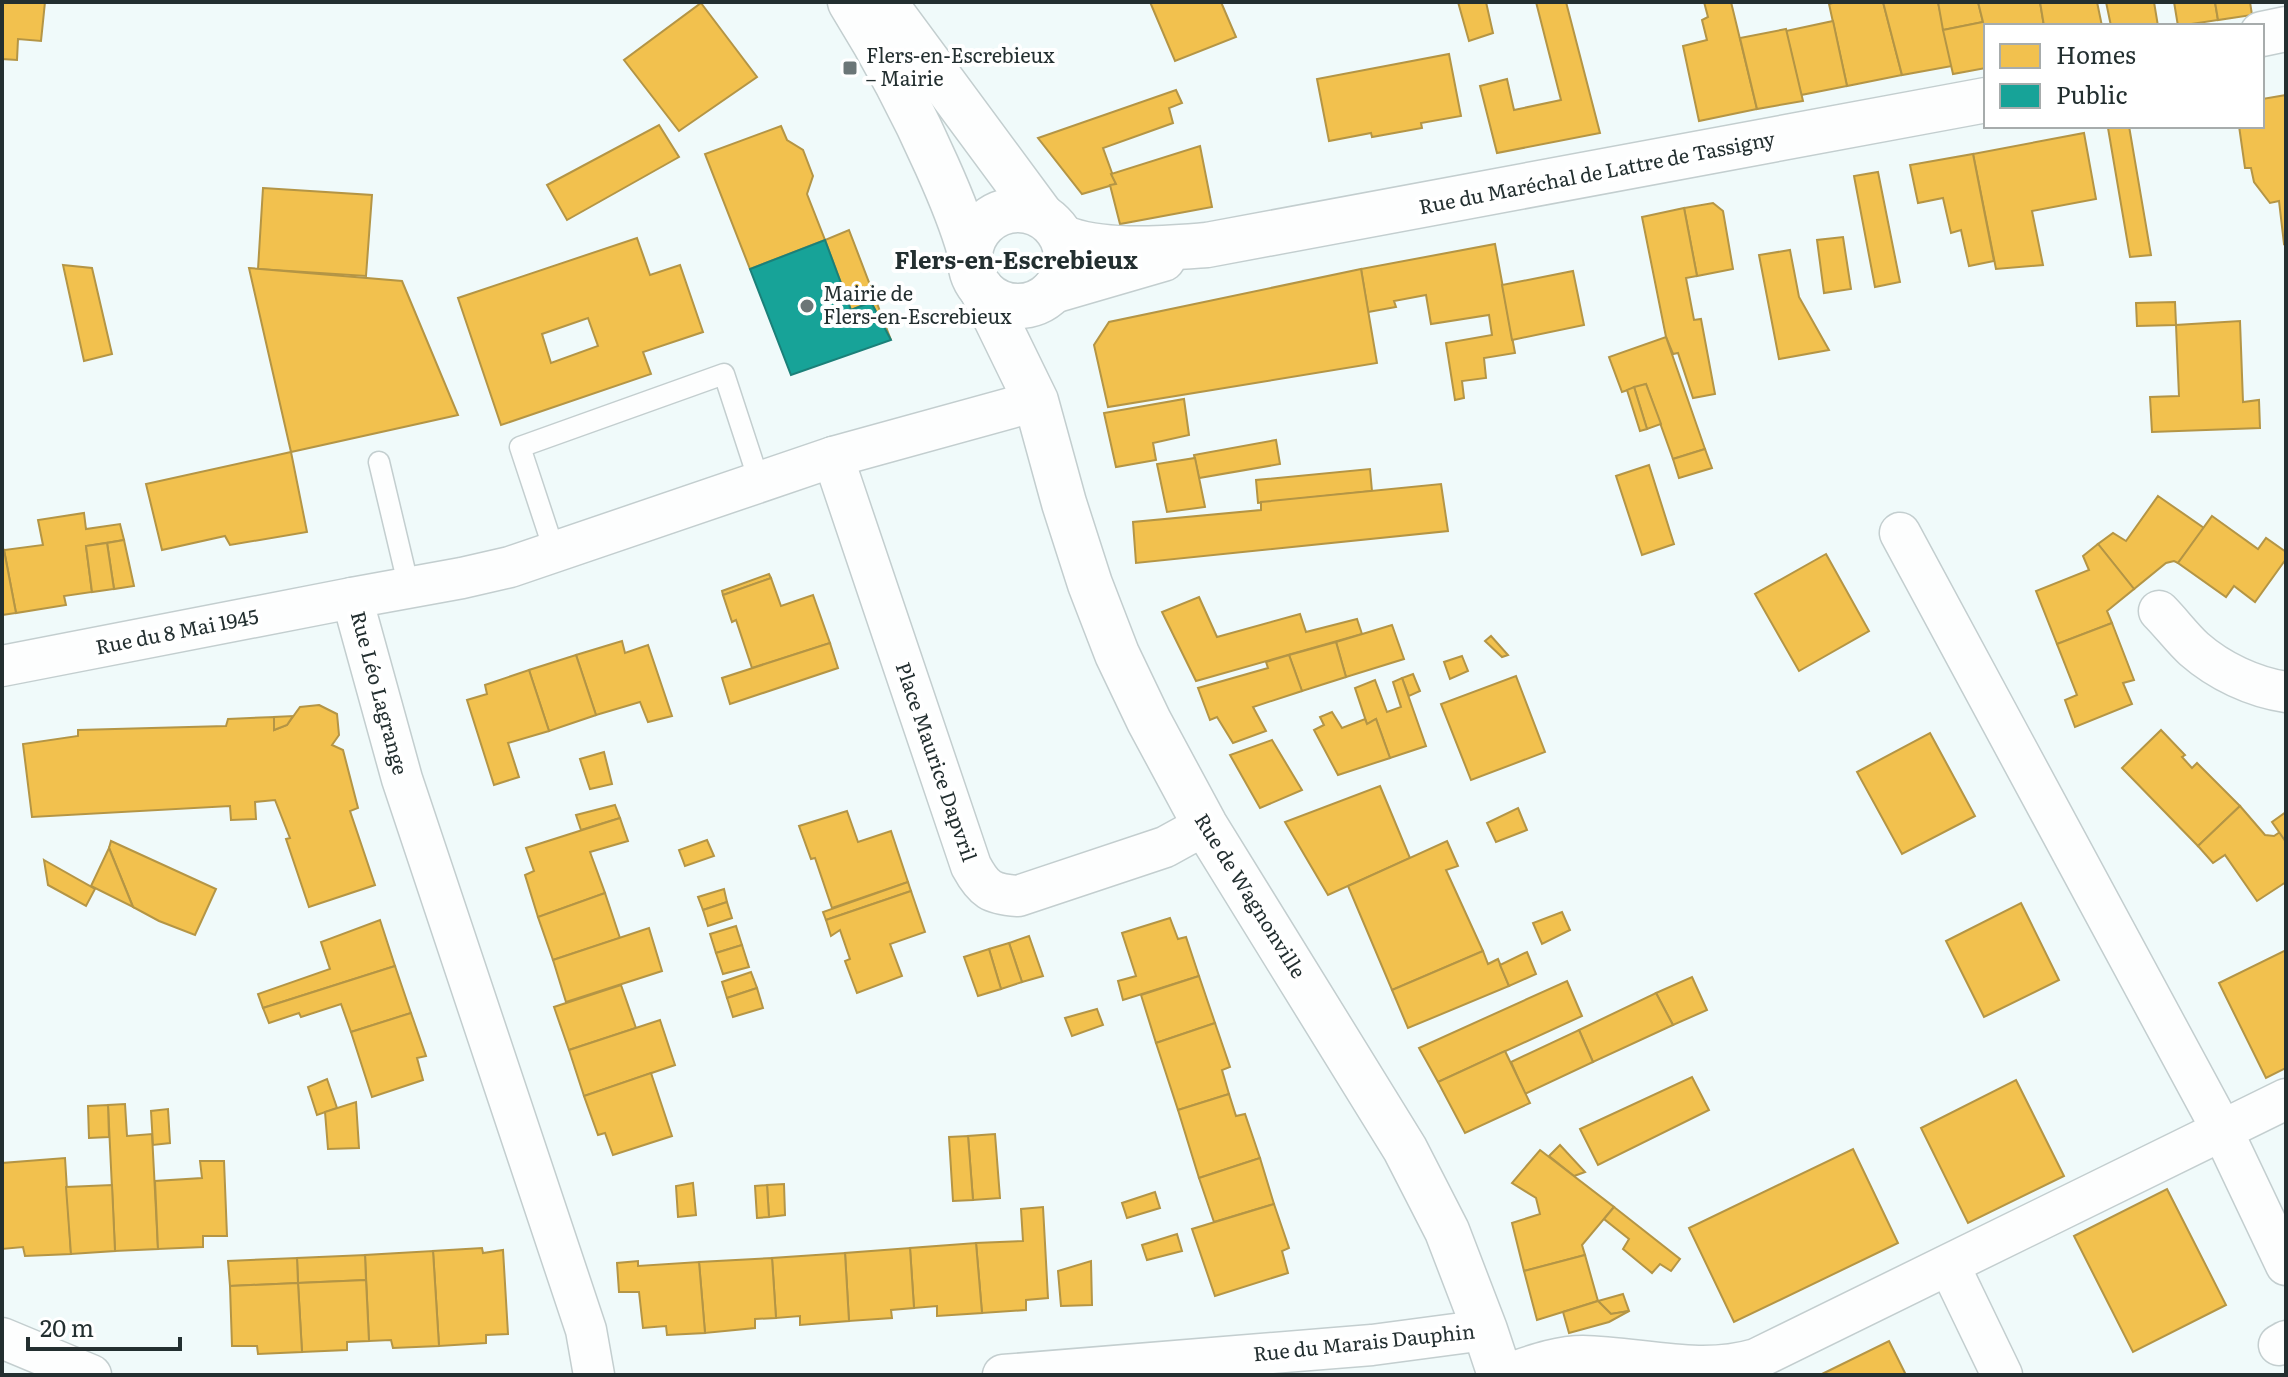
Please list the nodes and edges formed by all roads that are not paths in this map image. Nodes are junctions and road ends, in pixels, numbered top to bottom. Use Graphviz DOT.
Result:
graph roads {
  1 [pos="850,2"];
  2 [pos="884,2"];
  3 [pos="2286,29"];
  4 [pos="2264,34"];
  5 [pos="1984,100"];
  6 [pos="1052,226"];
  7 [pos="1207,245"];
  8 [pos="975,270"];
  9 [pos="1050,294"];
  10 [pos="1036,401"];
  11 [pos="833,457"];
  12 [pos="379,462"];
  13 [pos="759,481"];
  14 [pos="1900,533"];
  15 [pos="555,553"];
  16 [pos="409,588"];
  17 [pos="352,598"];
  18 [pos="2159,611"];
  19 [pos="2,666"];
  20 [pos="2286,692"];
  21 [pos="1205,825"];
  22 [pos="2286,1099"];
  23 [pos="2222,1130"];
  24 [pos="1949,1265"];
  25 [pos="2286,1265"];
  26 [pos="1485,1330"];
  27 [pos="2,1338"];
  28 [pos="91,1375"];
  29 [pos="594,1375"];
  30 [pos="1003,1375"];
  31 [pos="1502,1375"];
  32 [pos="2002,1375"];
  1 -- 8 [label="street, Rue de Wagnonville"];
  2 -- 6 [label="street"];
  3 -- 4 [label="street"];
  5 -- 7 [label="street, Rue du Maréchal de Lattre de Tassigny"];
  6 -- 7 [label="street, Rue du Maréchal de Lattre de Tassigny"];
  6 -- 8 [label="street"];
  6 -- 9 [label="street"];
  7 -- 9 [label="street, Rue du Maréchal de Lattre de Tassigny"];
  8 -- 9 [label="street"];
  8 -- 10 [label="street, Rue de Wagnonville"];
  9 -- 10 [label="street, Rue de Wagnonville"];
  10 -- 11 [label="street, Rue Léo Lagrange"];
  10 -- 21 [label="street, Rue de Wagnonville"];
  11 -- 13 [label="street, Rue Léo Lagrange"];
  11 -- 21 [label="street, Place Maurice Dapvril"];
  12 -- 16 [label="lane"];
  13 -- 15 [label="street, Rue Léo Lagrange"];
  13 -- 15 [label="lane"];
  14 -- 23 [label="street"];
  15 -- 16 [label="street, Rue Léo Lagrange"];
  16 -- 17 [label="street, Rue Léo Lagrange"];
  17 -- 19 [label="street, Rue du 8 Mai 1945"];
  17 -- 29 [label="street, Rue Léo Lagrange"];
  18 -- 20 [label="street"];
  21 -- 26 [label="street, Rue de Wagnonville"];
  22 -- 23 [label="street"];
  23 -- 24 [label="street"];
  23 -- 25 [label="street"];
  24 -- 31 [label="street"];
  24 -- 32 [label="street"];
  26 -- 30 [label="street, Rue du Marais Dauphin"];
  26 -- 31 [label="street, Rue de Wagnonville"];
  27 -- 28 [label="street"];
}
